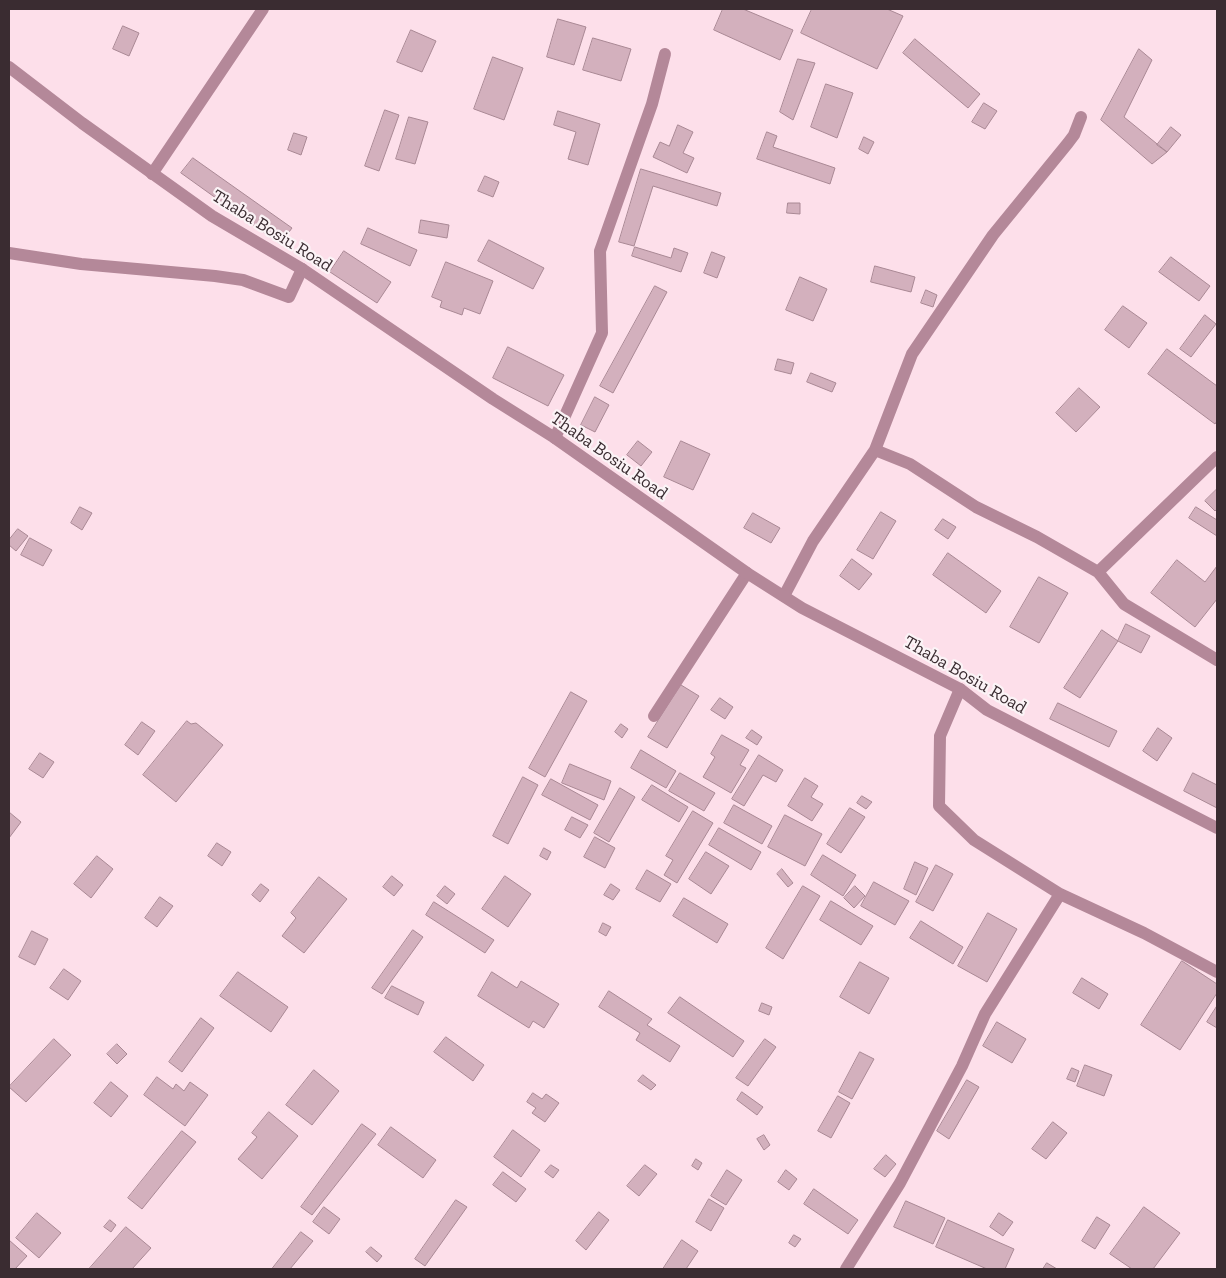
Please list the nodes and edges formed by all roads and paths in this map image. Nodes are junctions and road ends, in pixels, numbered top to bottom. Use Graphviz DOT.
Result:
graph roads {
  1 [pos="263,9"];
  2 [pos="665,54"];
  3 [pos="9,67"];
  4 [pos="1081,117"];
  5 [pos="152,174"];
  6 [pos="9,253"];
  7 [pos="302,269"];
  8 [pos="555,438"];
  9 [pos="875,450"];
  10 [pos="1217,457"];
  11 [pos="1098,572"];
  12 [pos="747,573"];
  13 [pos="784,596"];
  14 [pos="1217,660"];
  15 [pos="960,689"];
  16 [pos="654,716"];
  17 [pos="1217,828"];
  18 [pos="1060,894"];
  19 [pos="1217,972"];
  20 [pos="846,1269"];
  1 -- 5 [label="street"];
  2 -- 8 [label="street"];
  3 -- 5 [label="street, Thaba Bosiu Road"];
  4 -- 9 [label="street"];
  5 -- 7 [label="street, Thaba Bosiu Road"];
  6 -- 7 [label="street"];
  7 -- 8 [label="street, Thaba Bosiu Road"];
  8 -- 12 [label="street, Thaba Bosiu Road"];
  9 -- 11 [label="street"];
  9 -- 13 [label="street"];
  10 -- 11 [label="street"];
  11 -- 14 [label="street"];
  12 -- 13 [label="street, Thaba Bosiu Road"];
  12 -- 16 [label="street"];
  13 -- 15 [label="street, Thaba Bosiu Road"];
  15 -- 17 [label="street, Thaba Bosiu Road"];
  15 -- 18 [label="street"];
  18 -- 19 [label="street"];
  18 -- 20 [label="street"];
}
